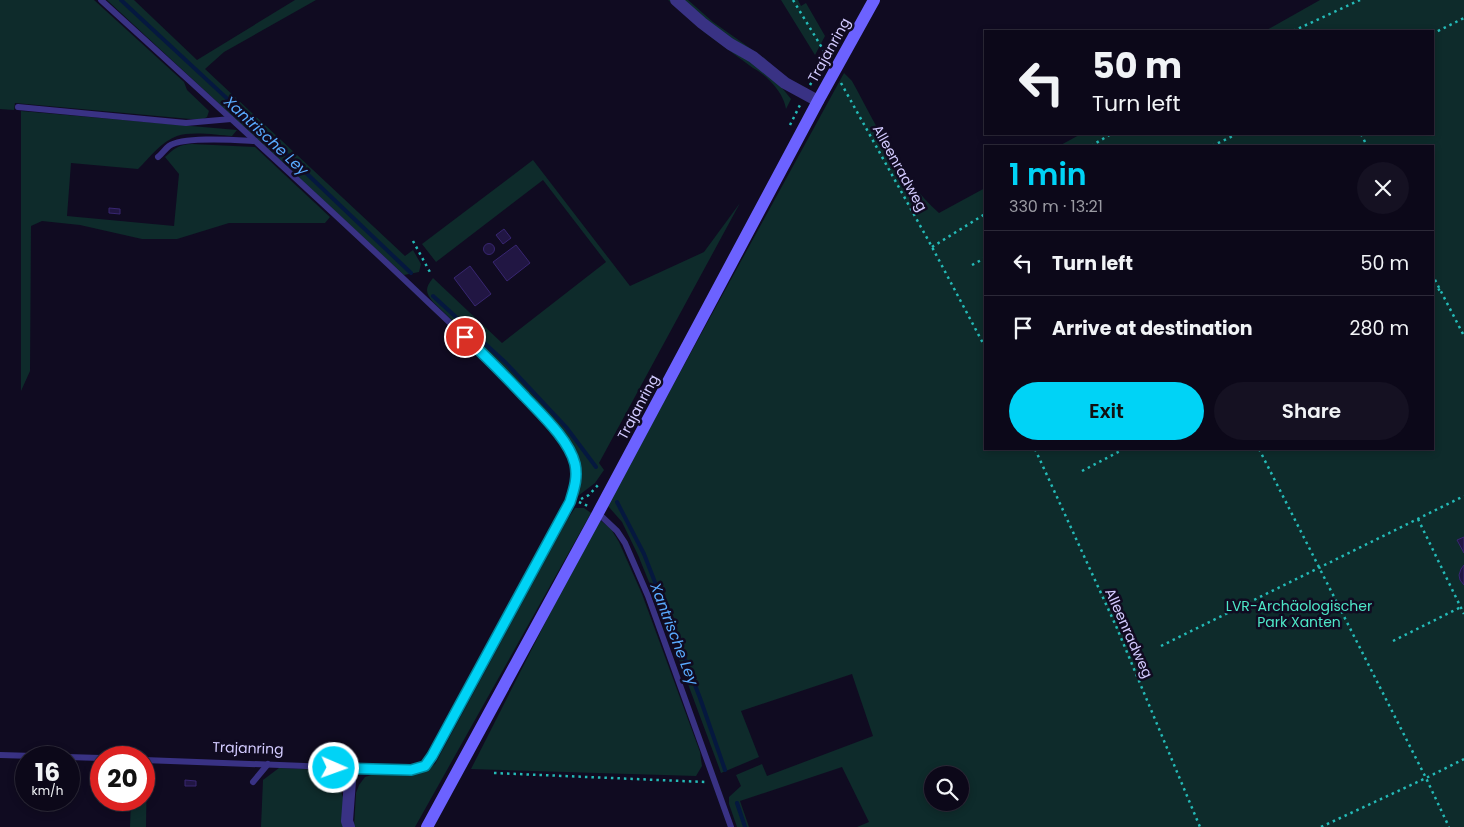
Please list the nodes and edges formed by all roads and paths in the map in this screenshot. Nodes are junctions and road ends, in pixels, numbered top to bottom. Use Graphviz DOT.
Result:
graph roads {
  1 [pos="100,0"];
  2 [pos="676,0"];
  3 [pos="793,0"];
  4 [pos="874,0"];
  5 [pos="1360,0"];
  6 [pos="1464,18"];
  7 [pos="845,24"];
  8 [pos="1295,30"];
  9 [pos="1434,33"];
  10 [pos="826,56"];
  11 [pos="835,71"];
  12 [pos="806,93"];
  13 [pos="818,101"];
  14 [pos="18,106"];
  15 [pos="231,119"];
  16 [pos="1109,135"];
  17 [pos="1235,135"];
  18 [pos="255,140"];
  19 [pos="1093,145"];
  20 [pos="1214,145"];
  21 [pos="158,157"];
  22 [pos="984,215"];
  23 [pos="413,240"];
  24 [pos="932,247"];
  25 [pos="984,259"];
  26 [pos="972,265"];
  27 [pos="431,274"];
  28 [pos="1434,278"];
  29 [pos="1440,289"];
  30 [pos="1434,291"];
  31 [pos="1464,336"];
  32 [pos="984,345"];
  33 [pos="1035,450"];
  34 [pos="1122,450"];
  35 [pos="1260,450"];
  36 [pos="1082,471"];
  37 [pos="1464,496"];
  38 [pos="598,513"];
  39 [pos="1418,519"];
  40 [pos="1320,569"];
  41 [pos="1461,607"];
  42 [pos="1464,614"];
  43 [pos="1393,641"];
  44 [pos="1161,646"];
  45 [pos="0,755"];
  46 [pos="90,758"];
  47 [pos="1464,759"];
  48 [pos="155,760"];
  49 [pos="268,764"];
  50 [pos="350,768"];
  51 [pos="494,773"];
  52 [pos="1426,778"];
  53 [pos="253,782"];
  54 [pos="715,782"];
  55 [pos="349,827"];
  56 [pos="427,827"];
  57 [pos="732,827"];
  58 [pos="1200,827"];
  59 [pos="1321,827"];
  60 [pos="1449,827"];
  1 -- 15 [label="lane"];
  2 -- 12 [label="street"];
  3 -- 10 [label="path, Alleenradweg"];
  4 -- 11 [label="main road, Trajanring"];
  5 -- 8 [label="path"];
  6 -- 9 [label="path"];
  7 -- 10 [label="path"];
  10 -- 11 [label="path, Alleenradweg"];
  10 -- 12 [label="path"];
  11 -- 13 [label="main road, Trajanring"];
  11 -- 24 [label="path, Alleenradweg"];
  12 -- 13 [label="street"];
  13 -- 38 [label="main road, Trajanring"];
  14 -- 15 [label="lane"];
  15 -- 18 [label="lane"];
  16 -- 19 [label="path"];
  17 -- 20 [label="path"];
  18 -- 21 [label="lane"];
  18 -- 50 [label="lane, Trajanring"];
  22 -- 24 [label="path"];
  23 -- 27 [label="path"];
  24 -- 32 [label="path, Alleenradweg"];
  25 -- 26 [label="path"];
  28 -- 29 [label="path"];
  29 -- 30 [label="path"];
  29 -- 31 [label="path"];
  33 -- 58 [label="path, Alleenradweg"];
  34 -- 36 [label="path"];
  35 -- 40 [label="path"];
  37 -- 39 [label="path"];
  38 -- 54 [label="lane"];
  38 -- 56 [label="main road, Trajanring"];
  39 -- 40 [label="path"];
  39 -- 41 [label="path"];
  40 -- 44 [label="path"];
  40 -- 52 [label="path"];
  41 -- 42 [label="path"];
  41 -- 43 [label="path"];
  45 -- 46 [label="lane"];
  47 -- 52 [label="path"];
  48 -- 49 [label="lane, Trajanring"];
  49 -- 50 [label="lane, Trajanring"];
  49 -- 53 [label="lane"];
  50 -- 55 [label="street"];
  51 -- 54 [label="path"];
  52 -- 59 [label="path"];
  52 -- 60 [label="path"];
  54 -- 57 [label="lane"];
}
